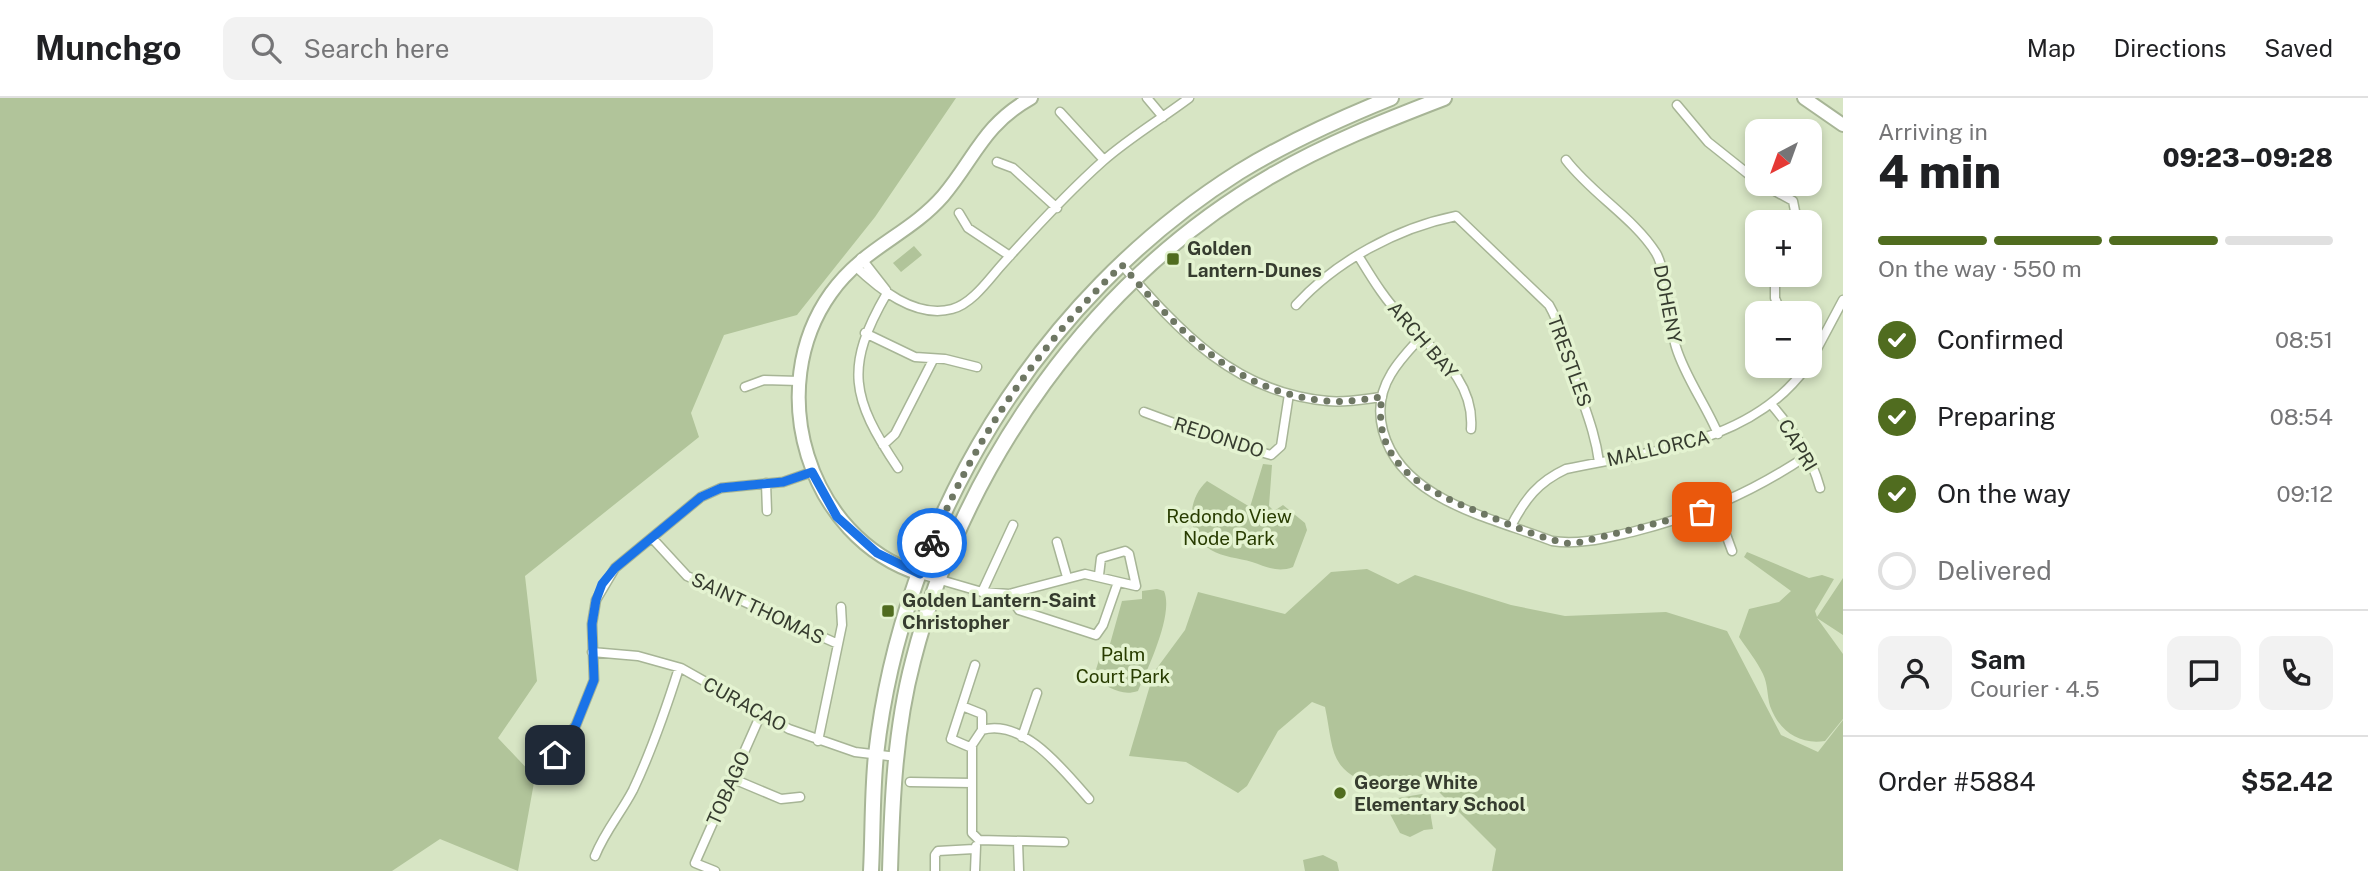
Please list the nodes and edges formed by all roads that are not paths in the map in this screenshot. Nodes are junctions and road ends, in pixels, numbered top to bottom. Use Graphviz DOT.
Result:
graph roads {
  1 [pos="1031,98"];
  2 [pos="1147,98"];
  3 [pos="1189,98"];
  4 [pos="1391,98"];
  5 [pos="1444,98"];
  6 [pos="1804,98"];
  7 [pos="1677,106"];
  8 [pos="1060,112"];
  9 [pos="1163,117"];
  10 [pos="1843,125"];
  11 [pos="1104,160"];
  12 [pos="1566,160"];
  13 [pos="997,162"];
  14 [pos="1745,171"];
  15 [pos="1784,196"];
  16 [pos="1057,208"];
  17 [pos="1795,210"];
  18 [pos="959,213"];
  19 [pos="1010,256"];
  20 [pos="1359,257"];
  21 [pos="858,261"];
  22 [pos="1122,265"];
  23 [pos="1135,280"];
  24 [pos="887,293"];
  25 [pos="1843,300"];
  26 [pos="1296,305"];
  27 [pos="865,333"];
  28 [pos="1822,336"];
  29 [pos="1422,337"];
  30 [pos="933,360"];
  31 [pos="977,367"];
  32 [pos="1795,378"];
  33 [pos="799,381"];
  34 [pos="745,387"];
  35 [pos="1289,394"];
  36 [pos="1382,397"];
  37 [pos="1771,404"];
  38 [pos="1144,412"];
  39 [pos="1471,429"];
  40 [pos="1718,434"];
  41 [pos="883,445"];
  42 [pos="1808,455"];
  43 [pos="1600,462"];
  44 [pos="898,468"];
  45 [pos="812,472"];
  46 [pos="766,483"];
  47 [pos="1820,488"];
  48 [pos="1716,507"];
  49 [pos="767,511"];
  50 [pos="1013,525"];
  51 [pos="1511,526"];
  52 [pos="652,538"];
  53 [pos="1057,542"];
  54 [pos="1732,551"];
  55 [pos="920,574"];
  56 [pos="1099,575"];
  57 [pos="1067,577"];
  58 [pos="938,580"];
  59 [pos="1118,582"];
  60 [pos="982,592"];
  61 [pos="1009,594"];
  62 [pos="841,607"];
  63 [pos="838,644"];
  64 [pos="593,652"];
  65 [pos="975,665"];
  66 [pos="679,668"];
  67 [pos="1037,693"];
  68 [pos="962,706"];
  69 [pos="761,714"];
  70 [pos="982,730"];
  71 [pos="1022,737"];
  72 [pos="818,741"];
  73 [pos="972,748"];
  74 [pos="876,754"];
  75 [pos="555,755"];
  76 [pos="897,757"];
  77 [pos="731,778"];
  78 [pos="910,782"];
  79 [pos="972,783"];
  80 [pos="800,797"];
  81 [pos="1089,799"];
  82 [pos="979,840"];
  83 [pos="1018,842"];
  84 [pos="1064,842"];
  85 [pos="974,849"];
  86 [pos="595,856"];
  87 [pos="715,871"];
  88 [pos="871,871"];
  89 [pos="890,871"];
  90 [pos="935,871"];
  91 [pos="975,871"];
  92 [pos="1019,871"];
  1 -- 21 [label="street"];
  2 -- 9 [label="street"];
  3 -- 9 [label="street"];
  4 -- 22 [label="main road"];
  5 -- 23 [label="main road"];
  6 -- 10 [label="street"];
  7 -- 14 [label="street"];
  8 -- 11 [label="street"];
  9 -- 11 [label="street"];
  11 -- 16 [label="street"];
  12 -- 40 [label="street, DOHENY"];
  13 -- 16 [label="street"];
  15 -- 17 [label="street"];
  16 -- 19 [label="street"];
  18 -- 19 [label="street"];
  19 -- 24 [label="street"];
  20 -- 26 [label="street"];
  20 -- 29 [label="street, ARCH BAY"];
  20 -- 43 [label="street, TRESTLES"];
  21 -- 24 [label="street"];
  21 -- 33 [label="street"];
  22 -- 23 [label="street"];
  22 -- 55 [label="main road"];
  23 -- 35 [label="street"];
  23 -- 58 [label="main road"];
  24 -- 27 [label="street"];
  25 -- 28 [label="street, MALLORCA"];
  27 -- 30 [label="street"];
  27 -- 41 [label="street"];
  29 -- 36 [label="street"];
  29 -- 39 [label="street, ARCH BAY"];
  30 -- 31 [label="street"];
  30 -- 41 [label="street"];
  32 -- 37 [label="street, MALLORCA"];
  33 -- 34 [label="street"];
  33 -- 45 [label="street"];
  35 -- 36 [label="street"];
  35 -- 38 [label="street, REDONDO"];
  36 -- 51 [label="street"];
  37 -- 40 [label="street, MALLORCA"];
  37 -- 42 [label="street, CAPRI"];
  40 -- 43 [label="street, MALLORCA"];
  41 -- 44 [label="street"];
  42 -- 47 [label="street, CAPRI"];
  42 -- 48 [label="street"];
  43 -- 51 [label="street, MALLORCA"];
  45 -- 46 [label="street"];
  45 -- 55 [label="street"];
  46 -- 49 [label="street"];
  46 -- 52 [label="street"];
  48 -- 51 [label="street"];
  48 -- 54 [label="street"];
  50 -- 60 [label="street"];
  52 -- 63 [label="street, SAINT THOMAS"];
  52 -- 64 [label="street"];
  53 -- 57 [label="street"];
  55 -- 58 [label="street"];
  55 -- 74 [label="main road"];
  56 -- 57 [label="street"];
  56 -- 59 [label="street"];
  56 -- 59 [label="street"];
  57 -- 61 [label="street"];
  58 -- 60 [label="street"];
  58 -- 76 [label="main road"];
  59 -- 61 [label="street"];
  60 -- 61 [label="street"];
  62 -- 63 [label="street"];
  63 -- 72 [label="street"];
  64 -- 66 [label="street, CURACAO"];
  64 -- 75 [label="street"];
  65 -- 68 [label="street"];
  66 -- 69 [label="street, CURACAO"];
  66 -- 86 [label="street"];
  67 -- 71 [label="street"];
  68 -- 70 [label="street"];
  68 -- 73 [label="street"];
  69 -- 72 [label="street, CURACAO"];
  69 -- 77 [label="street, TOBAGO"];
  70 -- 71 [label="street"];
  70 -- 73 [label="street"];
  71 -- 81 [label="street"];
  72 -- 74 [label="street, CURACAO"];
  73 -- 79 [label="street"];
  74 -- 76 [label="street, CURACAO"];
  74 -- 88 [label="main road"];
  76 -- 89 [label="main road"];
  77 -- 80 [label="street"];
  77 -- 87 [label="street, TOBAGO"];
  78 -- 79 [label="street"];
  79 -- 82 [label="street"];
  82 -- 83 [label="street"];
  82 -- 85 [label="street"];
  83 -- 84 [label="street"];
  83 -- 92 [label="street"];
  85 -- 90 [label="street"];
  85 -- 91 [label="street"];
}
